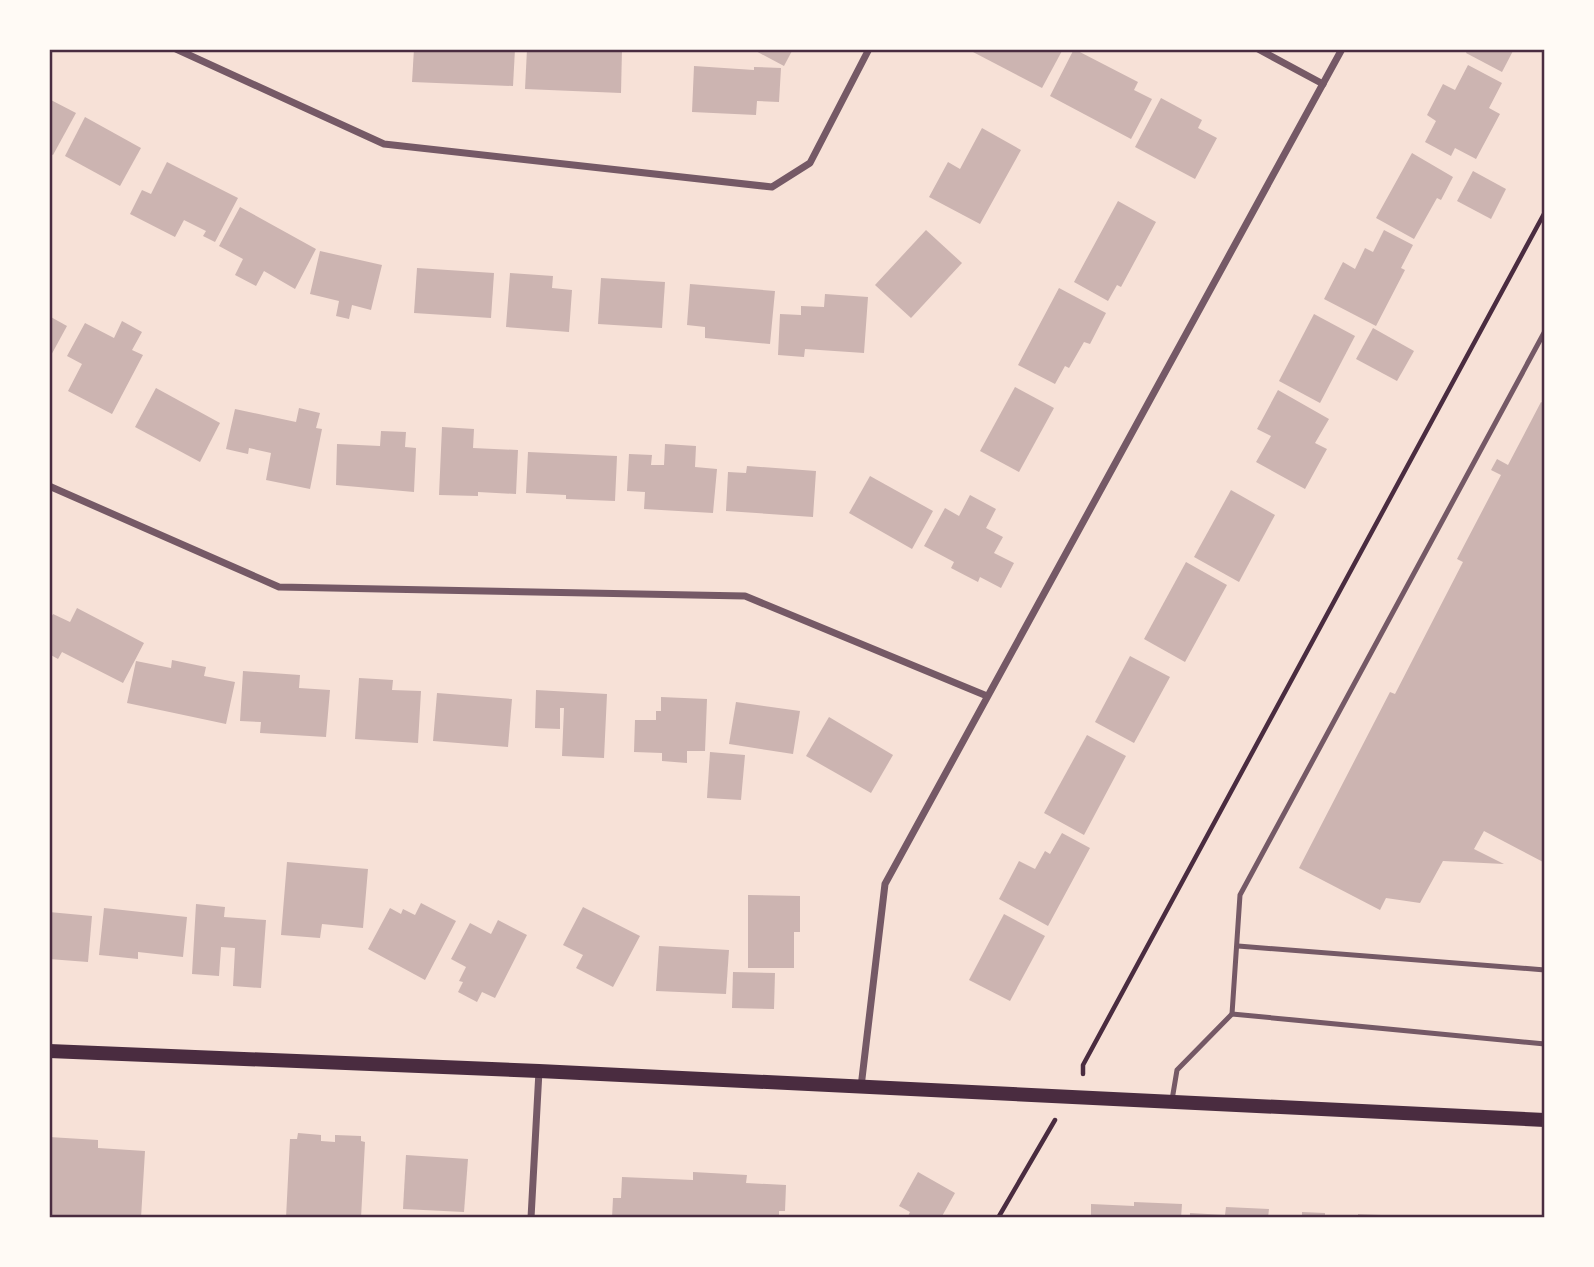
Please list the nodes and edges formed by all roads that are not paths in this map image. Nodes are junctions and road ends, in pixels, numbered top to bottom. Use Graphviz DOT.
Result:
graph roads {
  1 [pos="176,49"];
  2 [pos="869,49"];
  3 [pos="1258,49"];
  4 [pos="1342,49"];
  5 [pos="1323,84"];
  6 [pos="1545,331"];
  7 [pos="49,486"];
  8 [pos="987,696"];
  9 [pos="1238,946"];
  10 [pos="1545,970"];
  11 [pos="1232,1014"];
  12 [pos="1545,1044"];
  13 [pos="49,1051"];
  14 [pos="539,1071"];
  15 [pos="861,1087"];
  16 [pos="1171,1104"];
  17 [pos="1545,1120"];
  18 [pos="531,1218"];
  1 -- 2 [label="street"];
  3 -- 5 [label="street"];
  4 -- 5 [label="street"];
  5 -- 8 [label="street"];
  6 -- 9 [label="lane"];
  7 -- 8 [label="street"];
  8 -- 15 [label="street"];
  9 -- 10 [label="lane"];
  9 -- 11 [label="lane"];
  11 -- 12 [label="lane"];
  11 -- 16 [label="lane"];
  13 -- 14 [label="main road"];
  14 -- 15 [label="main road"];
  14 -- 18 [label="street"];
  15 -- 16 [label="main road"];
  16 -- 17 [label="main road"];
}
